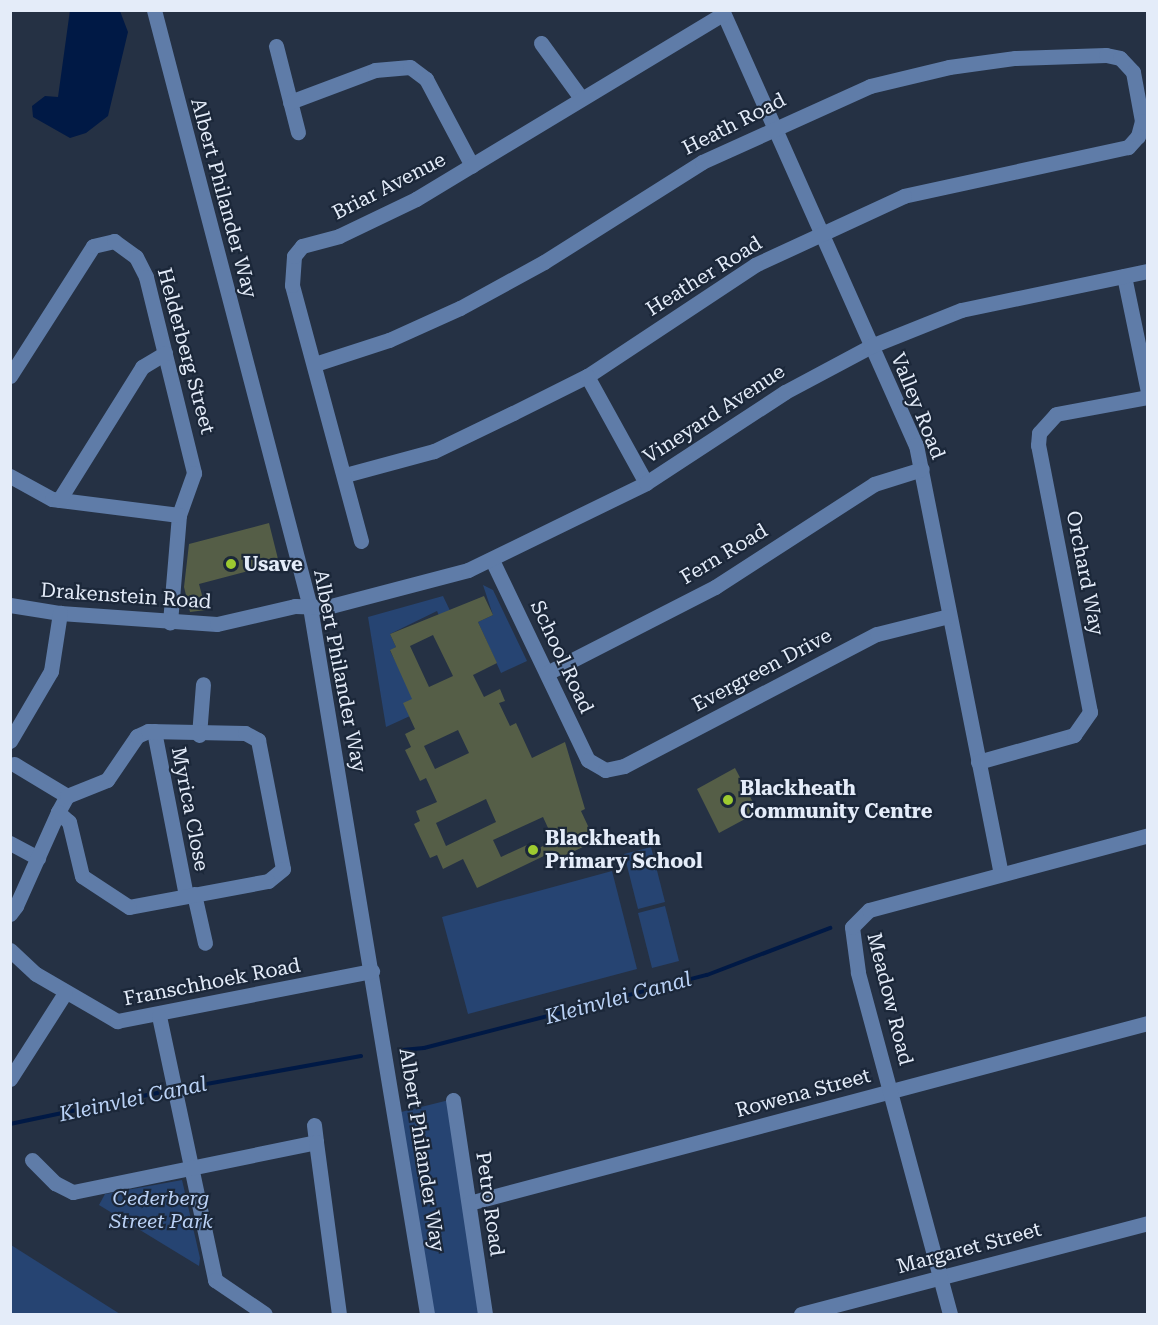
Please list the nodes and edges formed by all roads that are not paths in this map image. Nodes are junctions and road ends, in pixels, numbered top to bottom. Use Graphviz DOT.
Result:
graph roads {
  1 [pos="154,10"];
  2 [pos="723,12"];
  3 [pos="541,43"];
  4 [pos="276,46"];
  5 [pos="581,98"];
  6 [pos="290,102"];
  7 [pos="773,127"];
  8 [pos="298,132"];
  9 [pos="1135,142"];
  10 [pos="472,166"];
  11 [pos="821,235"];
  12 [pos="1148,271"];
  13 [pos="1124,276"];
  14 [pos="871,346"];
  15 [pos="165,353"];
  16 [pos="315,364"];
  17 [pos="10,376"];
  18 [pos="586,376"];
  19 [pos="1148,392"];
  20 [pos="1148,397"];
  21 [pos="922,469"];
  22 [pos="345,474"];
  23 [pos="10,476"];
  24 [pos="646,483"];
  25 [pos="59,500"];
  26 [pos="179,515"];
  27 [pos="361,541"];
  28 [pos="492,560"];
  29 [pos="10,605"];
  30 [pos="310,607"];
  31 [pos="60,614"];
  32 [pos="949,616"];
  33 [pos="170,623"];
  34 [pos="547,673"];
  35 [pos="203,684"];
  36 [pos="154,731"];
  37 [pos="199,735"];
  38 [pos="10,741"];
  39 [pos="978,762"];
  40 [pos="14,764"];
  41 [pos="599,769"];
  42 [pos="67,796"];
  43 [pos="58,812"];
  44 [pos="1148,835"];
  45 [pos="10,843"];
  46 [pos="38,858"];
  47 [pos="1001,873"];
  48 [pos="190,895"];
  49 [pos="10,914"];
  50 [pos="205,943"];
  51 [pos="10,950"];
  52 [pos="372,971"];
  53 [pos="65,993"];
  54 [pos="159,1016"];
  55 [pos="1148,1023"];
  56 [pos="10,1079"];
  57 [pos="891,1091"];
  58 [pos="453,1100"];
  59 [pos="314,1125"];
  60 [pos="316,1142"];
  61 [pos="32,1160"];
  62 [pos="192,1168"];
  63 [pos="469,1203"];
  64 [pos="1148,1223"];
  65 [pos="941,1277"];
  66 [pos="265,1314"];
  67 [pos="339,1314"];
  68 [pos="427,1314"];
  69 [pos="485,1314"];
  70 [pos="801,1314"];
  71 [pos="950,1314"];
  1 -- 30 [label="street, Albert Philander Way"];
  2 -- 5 [label="street, Briar Avenue"];
  2 -- 7 [label="street, Valley Road"];
  3 -- 5 [label="street"];
  4 -- 6 [label="street"];
  5 -- 10 [label="street, Briar Avenue"];
  6 -- 8 [label="street"];
  6 -- 10 [label="street"];
  7 -- 9 [label="street, Heath Road"];
  7 -- 11 [label="street, Valley Road"];
  7 -- 16 [label="street, Heath Road"];
  9 -- 11 [label="street, Heather Road"];
  10 -- 16 [label="street, Briar Avenue"];
  11 -- 14 [label="street, Valley Road"];
  11 -- 18 [label="street, Heather Road"];
  12 -- 13 [label="street, Vineyard Avenue"];
  13 -- 14 [label="street, Vineyard Avenue"];
  13 -- 19 [label="street"];
  14 -- 21 [label="street, Valley Road"];
  14 -- 24 [label="street, Vineyard Avenue"];
  15 -- 17 [label="street, Helderberg Street"];
  15 -- 25 [label="street"];
  15 -- 26 [label="street, Helderberg Street"];
  16 -- 22 [label="street, Briar Avenue"];
  18 -- 22 [label="street, Heather Road"];
  18 -- 24 [label="street"];
  20 -- 39 [label="street, Orchard Way"];
  21 -- 32 [label="street, Valley Road"];
  21 -- 34 [label="street, Fern Road"];
  22 -- 27 [label="street, Briar Avenue"];
  23 -- 25 [label="street"];
  24 -- 28 [label="street, Vineyard Avenue"];
  25 -- 26 [label="street"];
  26 -- 33 [label="street, Helderberg Street"];
  28 -- 30 [label="street, Vineyard Avenue"];
  28 -- 34 [label="street, School Road"];
  29 -- 31 [label="street, Drakenstein Road"];
  30 -- 33 [label="street, Drakenstein Road"];
  30 -- 52 [label="street, Albert Philander Way"];
  31 -- 33 [label="street, Drakenstein Road"];
  31 -- 38 [label="street"];
  32 -- 39 [label="street, Valley Road"];
  32 -- 41 [label="street, Evergreen Drive"];
  34 -- 41 [label="street, School Road"];
  35 -- 37 [label="street"];
  36 -- 37 [label="street"];
  36 -- 42 [label="street"];
  36 -- 48 [label="street, Myrica Close"];
  37 -- 48 [label="street"];
  39 -- 47 [label="street, Valley Road"];
  40 -- 42 [label="street"];
  42 -- 43 [label="street"];
  43 -- 46 [label="street"];
  43 -- 48 [label="street"];
  44 -- 47 [label="street, Meadow Road"];
  45 -- 46 [label="street"];
  46 -- 49 [label="street"];
  47 -- 57 [label="street, Meadow Road"];
  48 -- 50 [label="street, Myrica Close"];
  51 -- 53 [label="street, Franschhoek Road"];
  52 -- 54 [label="street, Franschhoek Road"];
  52 -- 68 [label="street, Albert Philander Way"];
  53 -- 54 [label="street, Franschhoek Road"];
  53 -- 56 [label="street"];
  54 -- 62 [label="street"];
  55 -- 57 [label="street, Rowena Street"];
  57 -- 63 [label="street, Rowena Street"];
  57 -- 65 [label="street, Meadow Road"];
  58 -- 63 [label="street, Petro Road"];
  59 -- 60 [label="street"];
  60 -- 62 [label="street"];
  60 -- 67 [label="street"];
  61 -- 62 [label="street"];
  62 -- 66 [label="street"];
  63 -- 69 [label="street, Petro Road"];
  64 -- 65 [label="street, Margaret Street"];
  65 -- 70 [label="street, Margaret Street"];
  65 -- 71 [label="street, Meadow Road"];
}
